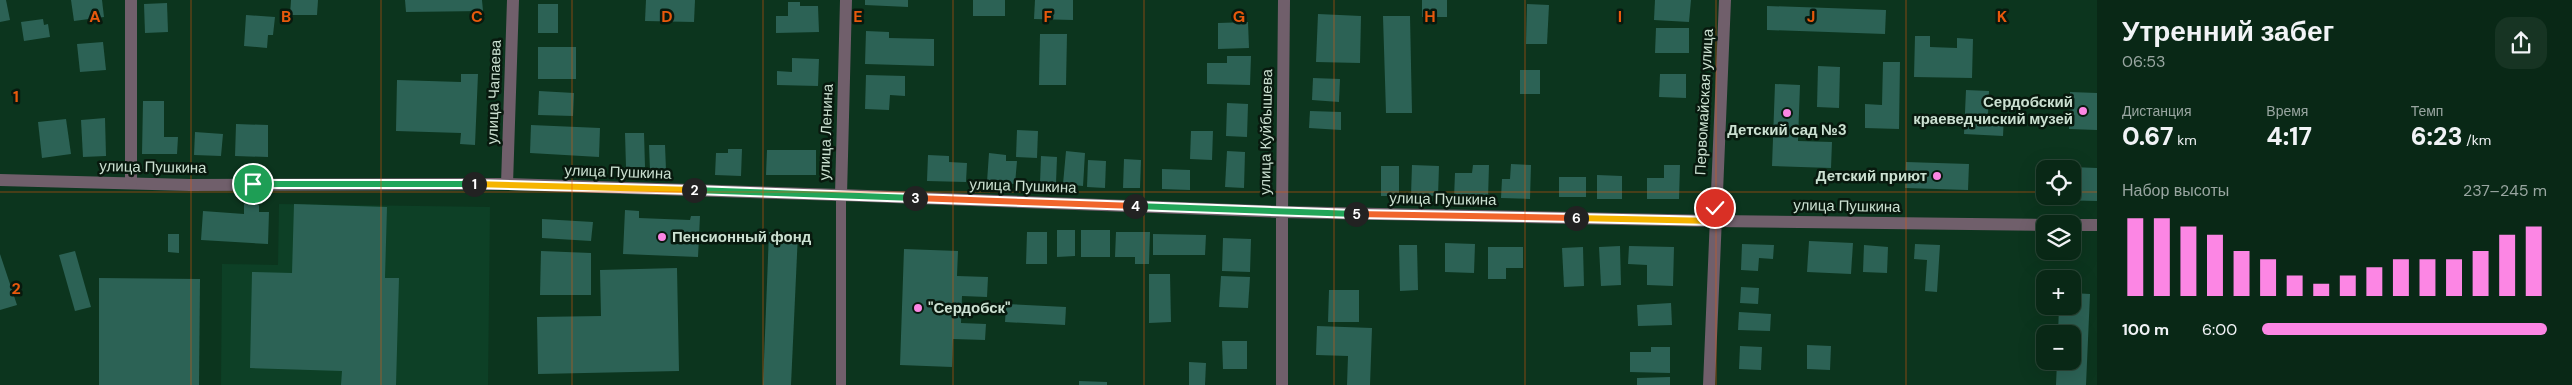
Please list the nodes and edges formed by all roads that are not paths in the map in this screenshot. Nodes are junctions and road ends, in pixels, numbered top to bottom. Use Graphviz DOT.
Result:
graph roads {
  1 [pos="131,0"];
  2 [pos="513,0"];
  3 [pos="846,0"];
  4 [pos="1284,0"];
  5 [pos="1725,0"];
  6 [pos="0,180"];
  7 [pos="131,183"];
  8 [pos="507,184"];
  9 [pos="841,195"];
  10 [pos="1282,212"];
  11 [pos="1714,221"];
  12 [pos="2036,225"];
  13 [pos="2081,225"];
  14 [pos="2097,225"];
  15 [pos="842,385"];
  16 [pos="1282,385"];
  17 [pos="1709,385"];
  1 -- 7 [label="street"];
  2 -- 8 [label="street, улица Чапаева"];
  3 -- 9 [label="street, улица Ленина"];
  4 -- 10 [label="street, улица Куйбышева"];
  5 -- 11 [label="street, Первомайская улица"];
  6 -- 7 [label="street, улица Пушкина"];
  7 -- 8 [label="street, улица Пушкина"];
  8 -- 9 [label="street, улица Пушкина"];
  9 -- 10 [label="street, улица Пушкина"];
  9 -- 15 [label="street, улица Ленина"];
  10 -- 11 [label="street, улица Пушкина"];
  10 -- 16 [label="street, улица Куйбышева"];
  11 -- 12 [label="street, улица Пушкина"];
  11 -- 17 [label="street, Первомайская улица"];
  13 -- 14 [label="street"];
}
